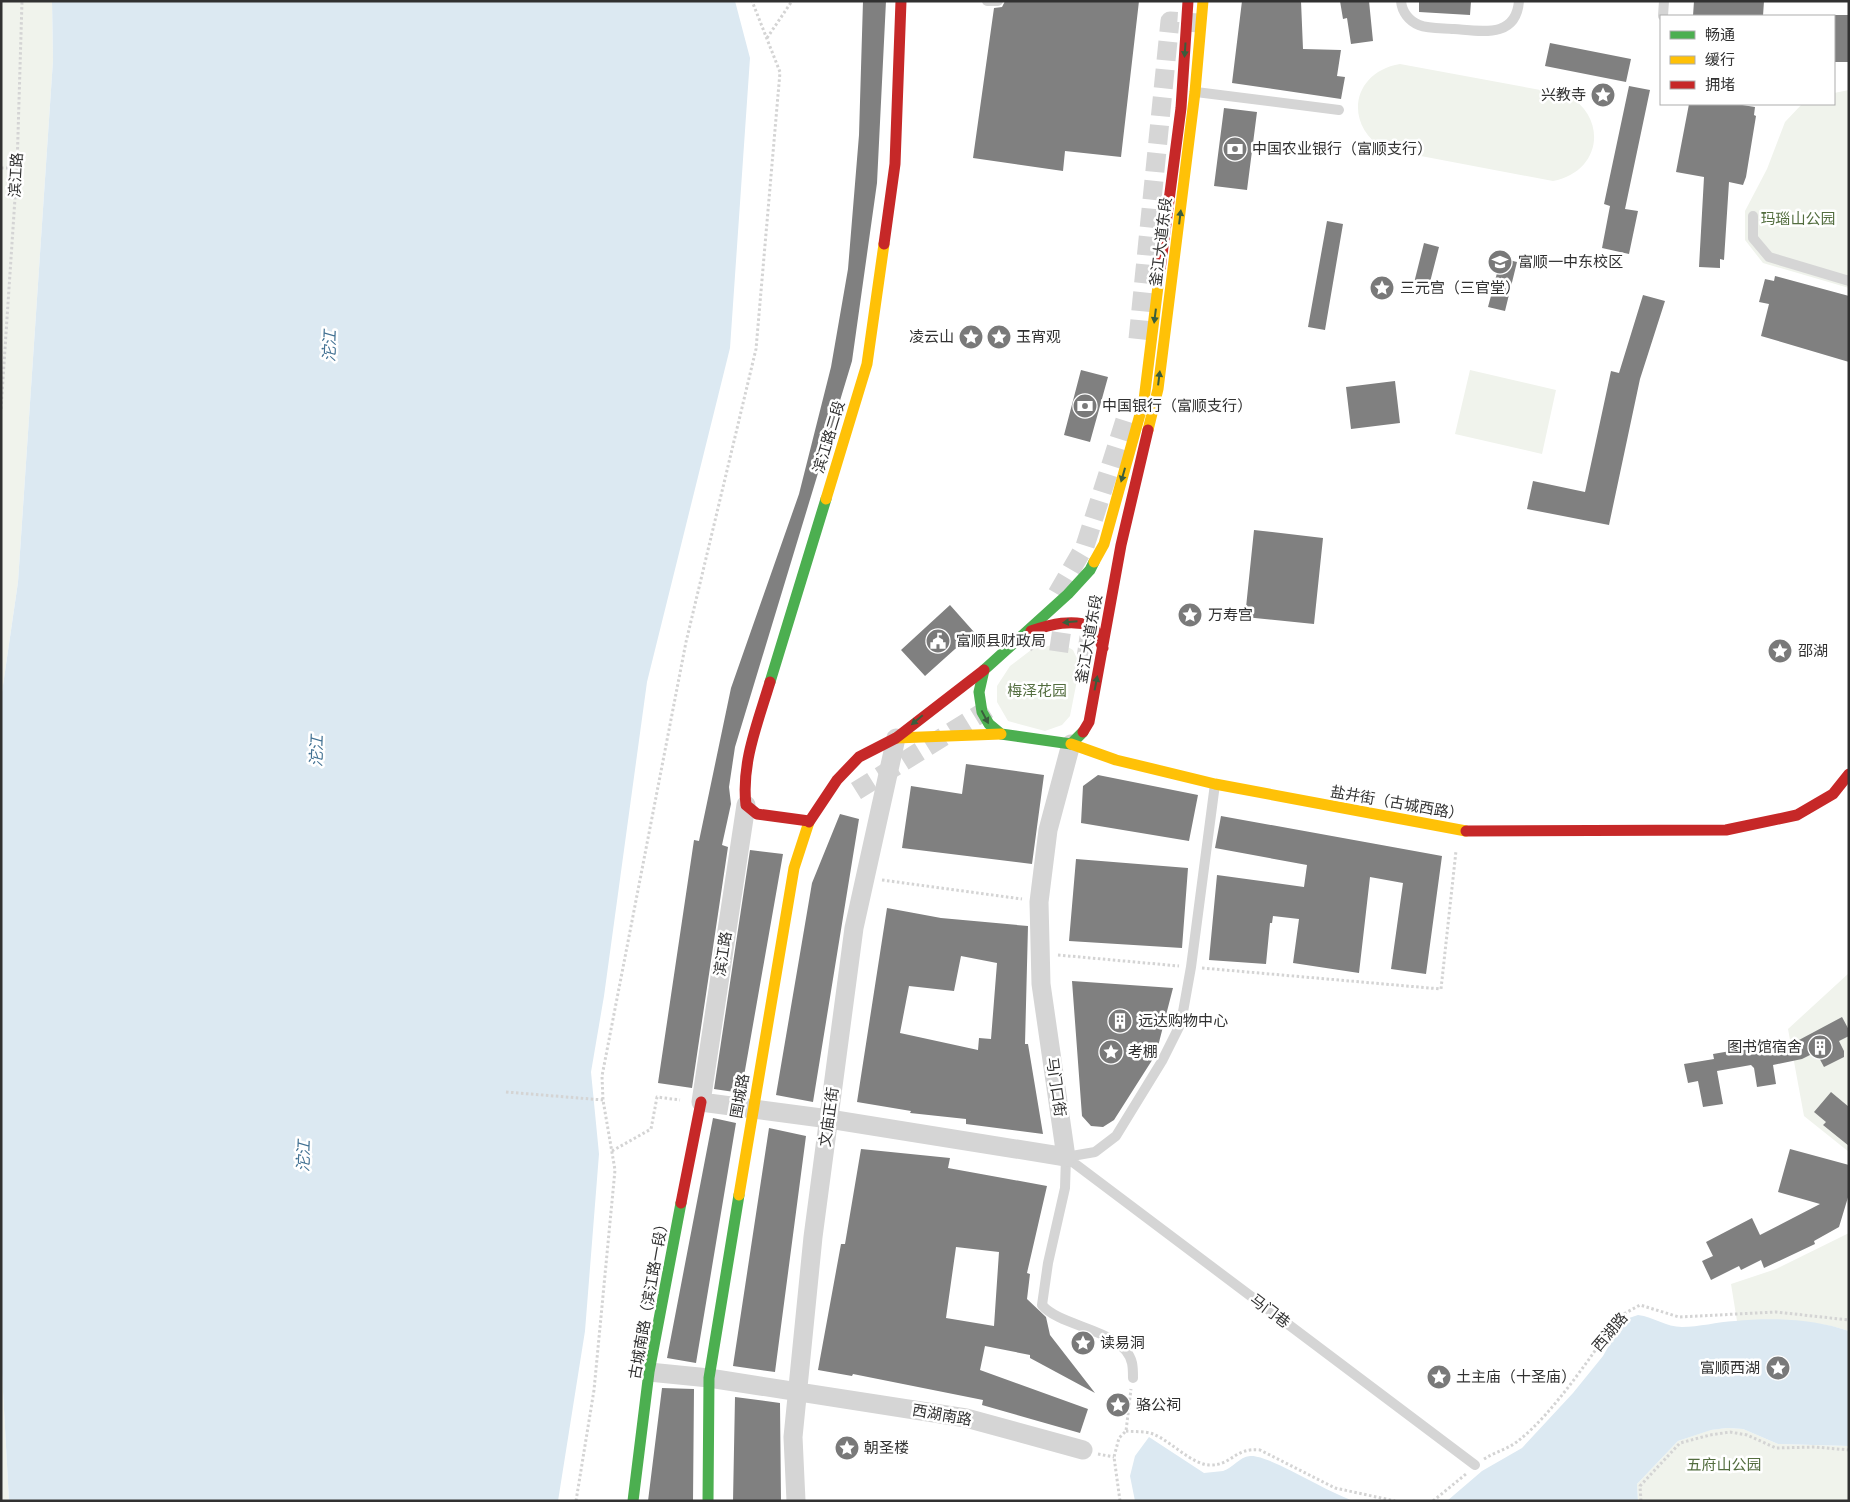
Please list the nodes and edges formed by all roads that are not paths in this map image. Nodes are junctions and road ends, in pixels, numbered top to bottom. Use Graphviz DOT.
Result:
graph roads {
  1 [pos="901,1"];
  2 [pos="987,1"];
  3 [pos="998,1"];
  4 [pos="1188,1"];
  5 [pos="1202,1"];
  6 [pos="1401,1"];
  7 [pos="1519,1"];
  8 [pos="1664,1"];
  9 [pos="1663,15"];
  10 [pos="1195,92"];
  11 [pos="1339,110"];
  12 [pos="1752,216"];
  13 [pos="1849,281"];
  14 [pos="1023,634"];
  15 [pos="1103,648"];
  16 [pos="984,670"];
  17 [pos="1001,734"];
  18 [pos="896,738"];
  19 [pos="1071,744"];
  20 [pos="1849,774"];
  21 [pos="1215,784"];
  22 [pos="746,805"];
  23 [pos="810,821"];
  24 [pos="701,1102"];
  25 [pos="753,1109"];
  26 [pos="829,1119"];
  27 [pos="1066,1157"];
  28 [pos="649,1372"];
  29 [pos="709,1378"];
  30 [pos="1133,1378"];
  31 [pos="798,1391"];
  32 [pos="1083,1450"];
  33 [pos="1475,1465"];
  34 [pos="633,1501"];
  35 [pos="708,1501"];
  36 [pos="796,1501"];
  1 -- 22 [label="street, 滨江路二段"];
  2 -- 3 [label="lane"];
  4 -- 14 [label="street, 釜江大道东段, one-way"];
  5 -- 10 [label="street, 釜江大道东段"];
  6 -- 7 [label="lane"];
  8 -- 9 [label="lane"];
  10 -- 11 [label="lane"];
  15 -- 10 [label="street, 釜江大道东段, one-way"];
  12 -- 13 [label="lane"];
  15 -- 14 [label="street, one-way"];
  14 -- 16 [label="street, 釜江大道东段"];
  19 -- 15 [label="street, 釜江大道东段, one-way"];
  16 -- 17 [label="street, one-way"];
  16 -- 18 [label="street, 釜江大道东段, one-way"];
  17 -- 18 [label="street"];
  17 -- 19 [label="street"];
  18 -- 23 [label="street, 围城路"];
  18 -- 26 [label="street, 文庙正街"];
  19 -- 21 [label="street, 盐井街（古城西路）"];
  19 -- 27 [label="street, 马门口街"];
  20 -- 21 [label="street, 盐井街（古城西路）"];
  21 -- 27 [label="lane"];
  22 -- 23 [label="street"];
  22 -- 24 [label="street, 滨江路"];
  23 -- 25 [label="street, 围城路"];
  24 -- 25 [label="street"];
  24 -- 28 [label="street, 古城南路（滨江路一段）"];
  25 -- 26 [label="street"];
  25 -- 29 [label="street, 围城路"];
  26 -- 27 [label="street"];
  26 -- 31 [label="street, 文庙正街"];
  27 -- 30 [label="lane, 马门口街"];
  27 -- 33 [label="lane, 马门巷"];
  28 -- 29 [label="street, 西湖南路"];
  28 -- 34 [label="street, 古城南路（滨江路一段）"];
  29 -- 31 [label="street, 西湖南路"];
  29 -- 35 [label="street, 围城路"];
  31 -- 32 [label="street, 西湖南路"];
  31 -- 36 [label="street, 文庙正街"];
}
